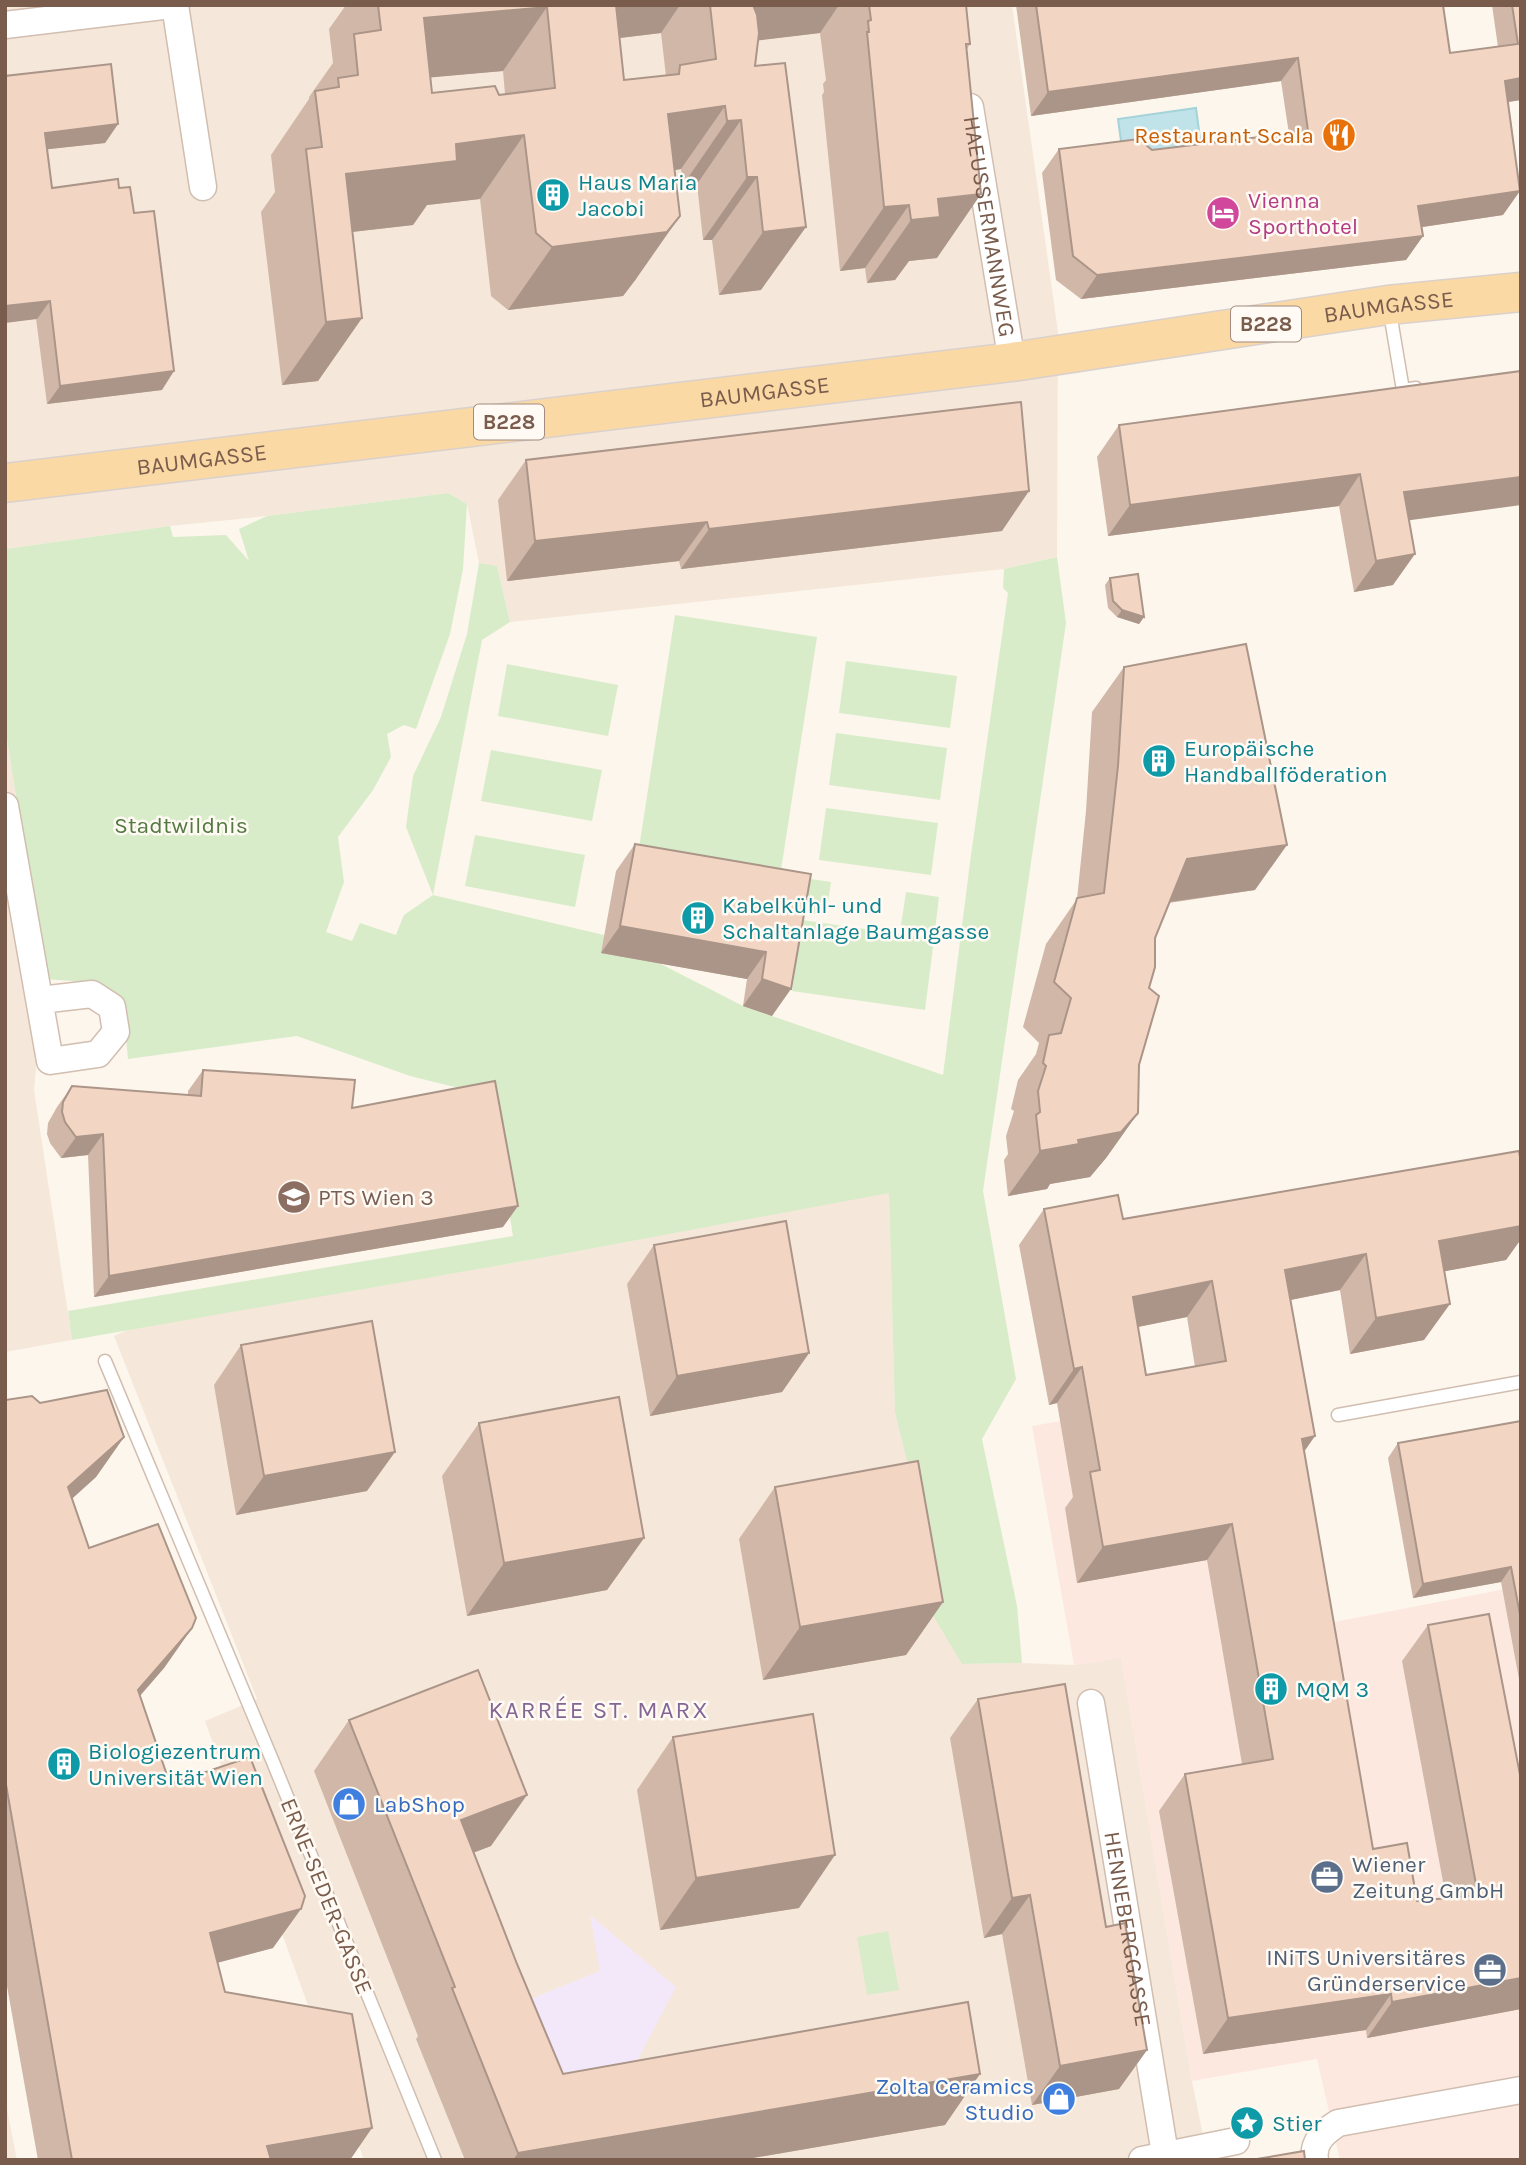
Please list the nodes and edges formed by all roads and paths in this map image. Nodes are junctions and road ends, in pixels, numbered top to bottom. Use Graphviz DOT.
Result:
graph roads {
  1 [pos="173,5"];
  2 [pos="5,25"];
  3 [pos="967,87"];
  4 [pos="203,187"];
  5 [pos="1521,292"];
  6 [pos="1388,305"];
  7 [pos="1012,362"];
  8 [pos="1429,386"];
  9 [pos="5,484"];
  10 [pos="5,806"];
  11 [pos="40,1000"];
  12 [pos="105,1361"];
  13 [pos="1521,1382"];
  14 [pos="1338,1415"];
  15 [pos="1091,1703"];
  16 [pos="1521,2090"];
  17 [pos="1236,2141"];
  18 [pos="1154,2157"];
  19 [pos="435,2160"];
  20 [pos="1315,2160"];
  1 -- 2 [label="street"];
  1 -- 4 [label="street"];
  3 -- 7 [label="street, HAEUSSERMANNWEG"];
  5 -- 6 [label="main road, BAUMGASSE / B228"];
  6 -- 7 [label="main road, BAUMGASSE / B228"];
  6 -- 8 [label="lane"];
  7 -- 9 [label="main road, BAUMGASSE / B228"];
  10 -- 11 [label="street"];
  12 -- 19 [label="lane, ERNE-SEDER-GASSE"];
  13 -- 14 [label="lane"];
  15 -- 18 [label="street, HENNEBERGGASSE"];
  16 -- 20 [label="street"];
  17 -- 18 [label="street"];
}
